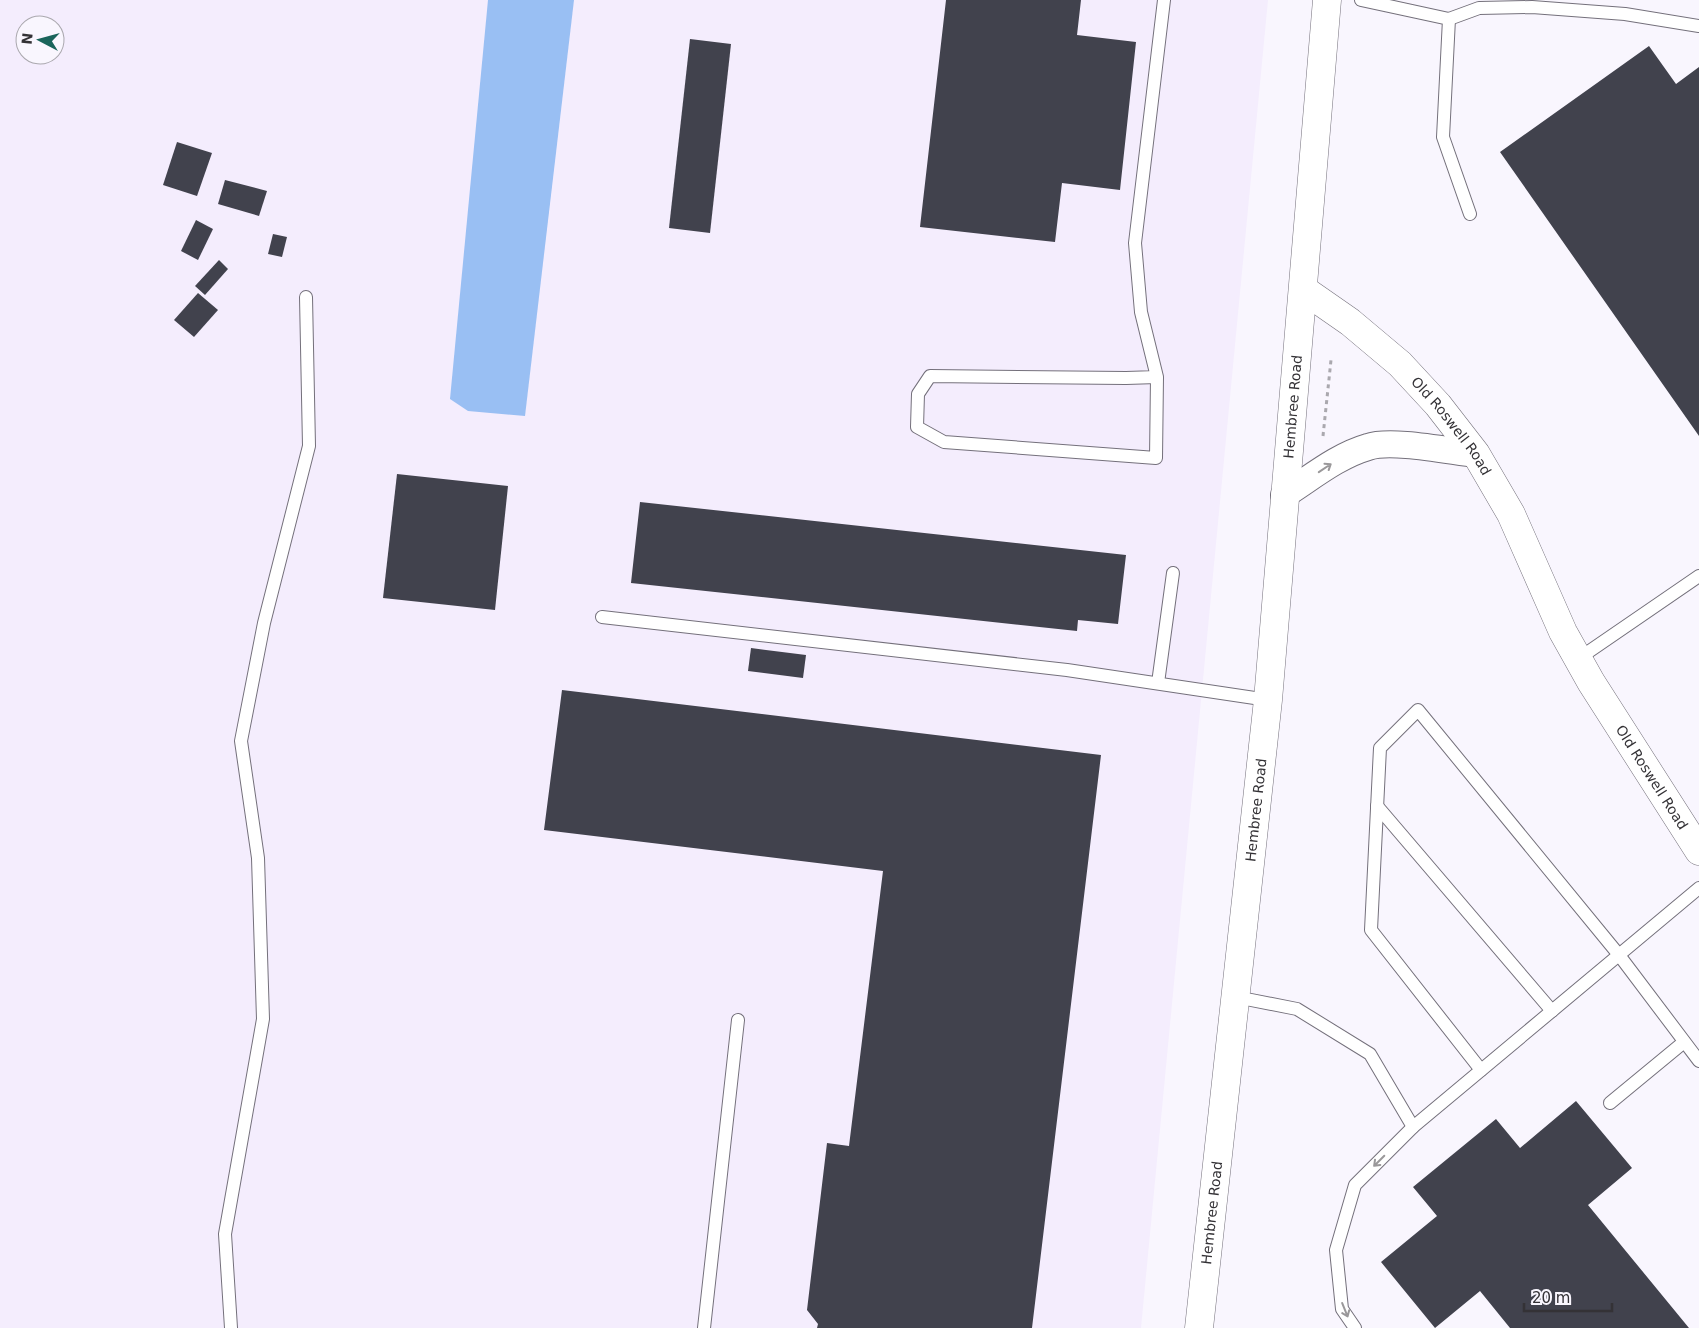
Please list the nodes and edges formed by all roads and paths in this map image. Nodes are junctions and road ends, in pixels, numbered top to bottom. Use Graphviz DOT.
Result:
graph roads {
  1 [pos="1164,0"];
  2 [pos="1327,0"];
  3 [pos="1361,0"];
  4 [pos="1449,19"];
  5 [pos="1699,26"];
  6 [pos="1470,214"];
  7 [pos="1304,290"];
  8 [pos="306,297"];
  9 [pos="1330,360"];
  10 [pos="1156,376"];
  11 [pos="1322,444"];
  12 [pos="1476,454"];
  13 [pos="1284,495"];
  14 [pos="1173,573"];
  15 [pos="1699,576"];
  16 [pos="602,617"];
  17 [pos="1578,659"];
  18 [pos="1158,684"];
  19 [pos="1268,700"];
  20 [pos="1377,806"];
  21 [pos="1699,851"];
  22 [pos="1699,888"];
  23 [pos="1619,955"];
  24 [pos="1236,997"];
  25 [pos="1552,1011"];
  26 [pos="738,1020"];
  27 [pos="1684,1042"];
  28 [pos="1699,1061"];
  29 [pos="1481,1070"];
  30 [pos="1610,1103"];
  31 [pos="1413,1126"];
  32 [pos="231,1328"];
  33 [pos="704,1328"];
  34 [pos="1200,1328"];
  35 [pos="1355,1328"];
  1 -- 10 [label="lane"];
  2 -- 7 [label="street"];
  3 -- 4 [label="lane"];
  4 -- 5 [label="lane"];
  4 -- 6 [label="lane"];
  7 -- 12 [label="street, Old Roswell Road"];
  7 -- 13 [label="street, Hembree Road"];
  8 -- 32 [label="lane"];
  9 -- 11 [label="path"];
  10 -- 10 [label="lane"];
  13 -- 12 [label="street, one-way"];
  12 -- 17 [label="street, Old Roswell Road"];
  13 -- 19 [label="street, Hembree Road"];
  14 -- 18 [label="lane"];
  15 -- 17 [label="lane"];
  16 -- 18 [label="lane"];
  17 -- 21 [label="street, Old Roswell Road"];
  18 -- 19 [label="lane"];
  19 -- 24 [label="street, Hembree Road"];
  20 -- 23 [label="lane"];
  20 -- 25 [label="lane"];
  20 -- 29 [label="lane"];
  22 -- 23 [label="lane"];
  23 -- 25 [label="lane"];
  23 -- 27 [label="lane"];
  24 -- 31 [label="lane"];
  24 -- 34 [label="street, Hembree Road"];
  25 -- 29 [label="lane"];
  26 -- 33 [label="lane"];
  27 -- 28 [label="lane"];
  27 -- 30 [label="lane"];
  29 -- 31 [label="lane"];
  31 -- 35 [label="lane, one-way"];
}
